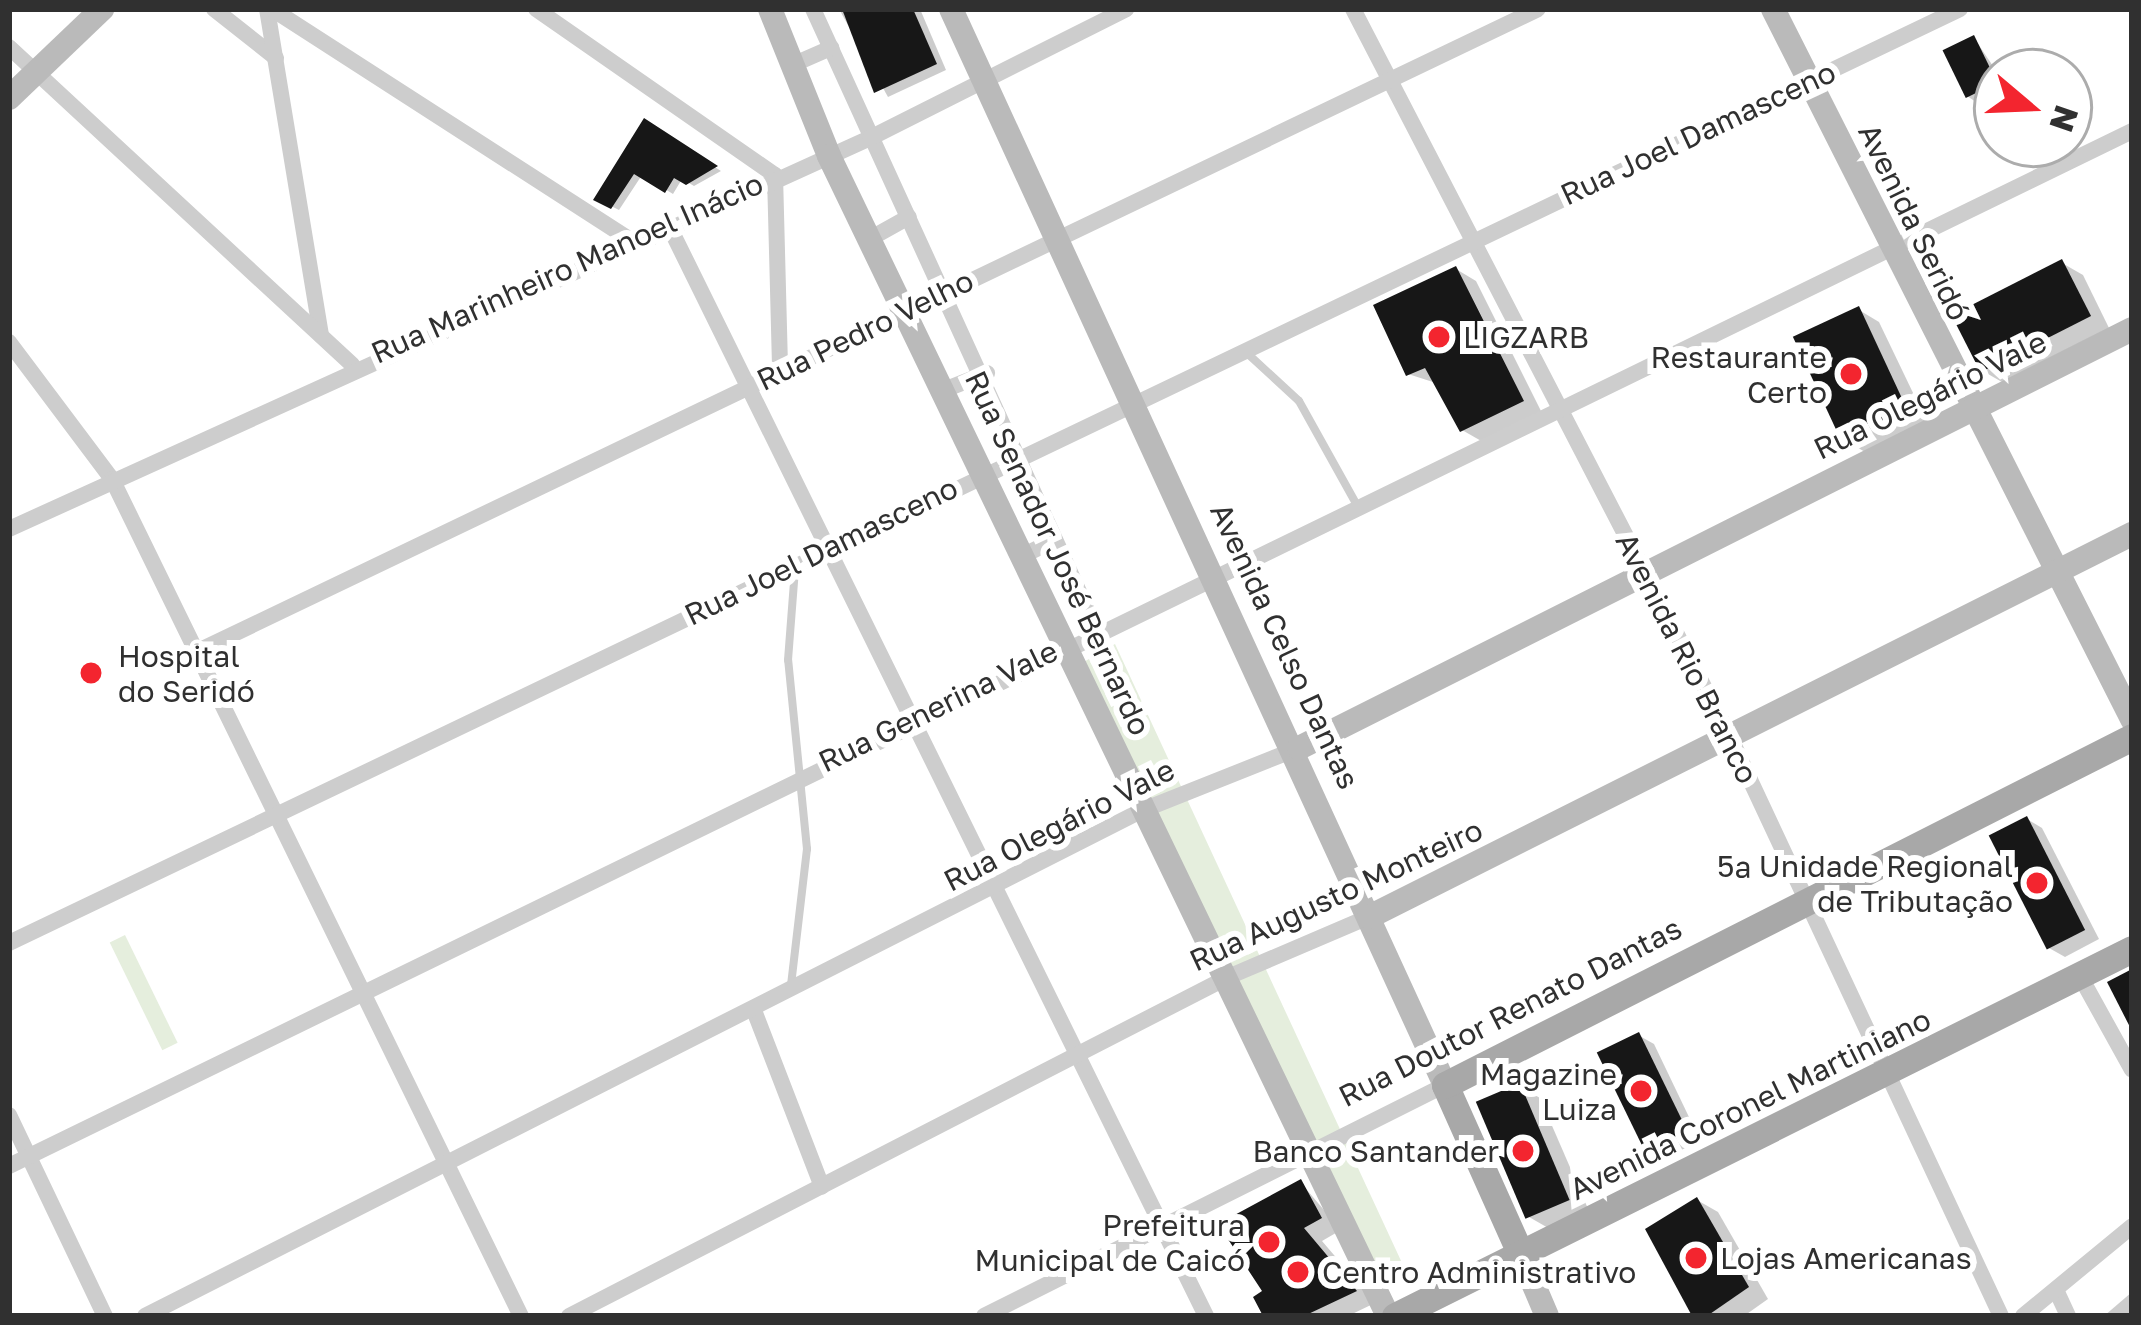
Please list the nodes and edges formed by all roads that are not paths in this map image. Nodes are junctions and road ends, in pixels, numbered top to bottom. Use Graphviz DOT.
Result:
graph roads {
  1 [pos="102,9"];
  2 [pos="214,9"];
  3 [pos="269,9"];
  4 [pos="536,9"];
  5 [pos="770,9"];
  6 [pos="812,9"];
  7 [pos="951,9"];
  8 [pos="1126,9"];
  9 [pos="1353,9"];
  10 [pos="1538,9"];
  11 [pos="1773,9"];
  12 [pos="1960,9"];
  13 [pos="9,47"];
  14 [pos="831,49"];
  15 [pos="276,58"];
  16 [pos="792,65"];
  17 [pos="33,72"];
  18 [pos="982,78"];
  19 [pos="1388,80"];
  20 [pos="1812,82"];
  21 [pos="9,98"];
  22 [pos="2132,131"];
  23 [pos="870,138"];
  24 [pos="829,156"];
  25 [pos="775,175"];
  26 [pos="909,217"];
  27 [pos="670,228"];
  28 [pos="872,237"];
  29 [pos="1054,238"];
  30 [pos="1472,238"];
  31 [pos="635,243"];
  32 [pos="1895,252"];
  33 [pos="948,291"];
  34 [pos="912,310"];
  35 [pos="2132,329"];
  36 [pos="321,337"];
  37 [pos="9,342"];
  38 [pos="1242,350"];
  39 [pos="352,365"];
  40 [pos="780,368"];
  41 [pos="987,373"];
  42 [pos="754,383"];
  43 [pos="949,388"];
  44 [pos="1136,400"];
  45 [pos="1972,407"];
  46 [pos="1557,412"];
  47 [pos="1022,453"];
  48 [pos="987,470"];
  49 [pos="112,479"];
  50 [pos="1357,505"];
  51 [pos="9,529"];
  52 [pos="2132,534"];
  53 [pos="1055,540"];
  54 [pos="827,552"];
  55 [pos="1026,554"];
  56 [pos="796,562"];
  57 [pos="1645,570"];
  58 [pos="1214,572"];
  59 [pos="2056,572"];
  60 [pos="1096,629"];
  61 [pos="1066,643"];
  62 [pos="194,653"];
  63 [pos="2132,719"];
  64 [pos="913,724"];
  65 [pos="1730,737"];
  66 [pos="2132,737"];
  67 [pos="1299,748"];
  68 [pos="797,774"];
  69 [pos="1143,810"];
  70 [pos="271,818"];
  71 [pos="989,895"];
  72 [pos="1800,898"];
  73 [pos="1369,917"];
  74 [pos="9,944"];
  75 [pos="2132,949"];
  76 [pos="1228,976"];
  77 [pos="2080,976"];
  78 [pos="789,996"];
  79 [pos="361,1001"];
  80 [pos="755,1013"];
  81 [pos="1073,1057"];
  82 [pos="2132,1070"];
  83 [pos="1882,1076"];
  84 [pos="1444,1084"];
  85 [pos="9,1115"];
  86 [pos="1311,1153"];
  87 [pos="30,1157"];
  88 [pos="446,1163"];
  89 [pos="9,1166"];
  90 [pos="822,1187"];
  91 [pos="2132,1226"];
  92 [pos="1158,1227"];
  93 [pos="1521,1255"];
  94 [pos="2056,1290"];
  95 [pos="105,1316"];
  96 [pos="145,1316"];
  97 [pos="521,1316"];
  98 [pos="569,1316"];
  99 [pos="984,1316"];
  100 [pos="1206,1316"];
  101 [pos="1392,1316"];
  102 [pos="1547,1316"];
  103 [pos="2001,1316"];
  104 [pos="2023,1316"];
  105 [pos="2068,1316"];
  1 -- 17 [label="main road"];
  2 -- 15 [label="street"];
  3 -- 15 [label="street"];
  3 -- 31 [label="street"];
  4 -- 25 [label="street"];
  5 -- 16 [label="main road, Rua Senador José Bernardo"];
  6 -- 14 [label="street, Rua Senador José Bernardo"];
  7 -- 18 [label="main road, Avenida Celso Dantas"];
  8 -- 18 [label="street, Rua Marinheiro Manoel Inácio"];
  9 -- 19 [label="street, Avenida Rio Branco"];
  10 -- 19 [label="street, Rua Pedro Velho"];
  11 -- 20 [label="main road, Avenida Seridó"];
  12 -- 20 [label="street, Rua Joel Damasceno"];
  13 -- 17 [label="street"];
  14 -- 16 [label="street"];
  14 -- 23 [label="street, Rua Senador José Bernardo"];
  15 -- 36 [label="street"];
  16 -- 24 [label="main road, Rua Senador José Bernardo"];
  17 -- 21 [label="main road"];
  17 -- 36 [label="street"];
  18 -- 23 [label="street, Rua Marinheiro Manoel Inácio"];
  18 -- 29 [label="main road, Avenida Celso Dantas"];
  19 -- 29 [label="street, Rua Pedro Velho"];
  19 -- 30 [label="street, Avenida Rio Branco"];
  20 -- 30 [label="street, Rua Joel Damasceno"];
  20 -- 32 [label="main road, Avenida Seridó"];
  22 -- 32 [label="street, Rua Generina Vale"];
  23 -- 24 [label="street, Rua Marinheiro Manoel Inácio"];
  23 -- 26 [label="street, Rua Senador José Bernardo"];
  24 -- 25 [label="street, Rua Marinheiro Manoel Inácio"];
  24 -- 28 [label="main road, Rua Senador José Bernardo"];
  25 -- 27 [label="street, Rua Marinheiro Manoel Inácio"];
  25 -- 40 [label="street"];
  26 -- 28 [label="street"];
  26 -- 33 [label="street, Rua Senador José Bernardo"];
  27 -- 31 [label="street, Rua Marinheiro Manoel Inácio"];
  27 -- 42 [label="street"];
  28 -- 34 [label="main road, Rua Senador José Bernardo"];
  29 -- 33 [label="street, Rua Pedro Velho"];
  29 -- 44 [label="main road, Avenida Celso Dantas"];
  30 -- 38 [label="street, Rua Joel Damasceno"];
  30 -- 46 [label="street, Avenida Rio Branco"];
  31 -- 39 [label="street, Rua Marinheiro Manoel Inácio"];
  32 -- 45 [label="main road, Avenida Seridó"];
  32 -- 46 [label="street, Rua Generina Vale"];
  33 -- 34 [label="street, Rua Pedro Velho"];
  33 -- 41 [label="street, Rua Senador José Bernardo"];
  34 -- 40 [label="street, Rua Pedro Velho"];
  34 -- 43 [label="main road, Rua Senador José Bernardo"];
  35 -- 45 [label="main road, Rua Olegário Vale"];
  36 -- 39 [label="street"];
  37 -- 49 [label="street"];
  38 -- 44 [label="street, Rua Joel Damasceno"];
  38 -- 50 [label="lane"];
  39 -- 49 [label="street, Rua Marinheiro Manoel Inácio"];
  40 -- 42 [label="street, Rua Pedro Velho"];
  41 -- 43 [label="street"];
  41 -- 47 [label="street, Rua Senador José Bernardo"];
  42 -- 54 [label="street"];
  42 -- 62 [label="street, Rua Pedro Velho"];
  43 -- 48 [label="main road, Rua Senador José Bernardo"];
  44 -- 47 [label="street, Rua Joel Damasceno"];
  44 -- 58 [label="main road, Avenida Celso Dantas"];
  45 -- 57 [label="main road, Rua Olegário Vale"];
  45 -- 59 [label="main road, Avenida Seridó"];
  46 -- 50 [label="street, Rua Generina Vale"];
  46 -- 57 [label="street, Avenida Rio Branco"];
  47 -- 48 [label="street, Rua Joel Damasceno"];
  47 -- 53 [label="street, Rua Senador José Bernardo"];
  48 -- 54 [label="street, Rua Joel Damasceno"];
  48 -- 55 [label="main road, Rua Senador José Bernardo"];
  49 -- 51 [label="street, Rua Marinheiro Manoel Inácio"];
  49 -- 62 [label="street"];
  50 -- 58 [label="street, Rua Generina Vale"];
  52 -- 59 [label="main road, Rua Augusto Monteiro"];
  53 -- 55 [label="street"];
  53 -- 60 [label="street, Rua Senador José Bernardo"];
  54 -- 56 [label="street, Rua Joel Damasceno"];
  54 -- 64 [label="street"];
  55 -- 61 [label="main road, Rua Senador José Bernardo"];
  56 -- 68 [label="lane"];
  56 -- 70 [label="street, Rua Joel Damasceno"];
  57 -- 65 [label="street, Avenida Rio Branco"];
  57 -- 67 [label="main road, Rua Olegário Vale"];
  58 -- 60 [label="street, Rua Generina Vale"];
  58 -- 67 [label="main road, Avenida Celso Dantas"];
  59 -- 63 [label="main road, Avenida Seridó"];
  59 -- 65 [label="main road, Rua Augusto Monteiro"];
  60 -- 61 [label="street, Rua Generina Vale"];
  61 -- 64 [label="street, Rua Generina Vale"];
  61 -- 69 [label="main road, Rua Senador José Bernardo"];
  62 -- 70 [label="street"];
  64 -- 68 [label="street, Rua Generina Vale"];
  64 -- 71 [label="street"];
  65 -- 72 [label="street, Avenida Rio Branco"];
  65 -- 73 [label="main road, Rua Augusto Monteiro"];
  66 -- 72 [label="main road, Rua Doutor Renato Dantas"];
  67 -- 69 [label="street, Rua Olegário Vale"];
  67 -- 73 [label="main road, Avenida Celso Dantas"];
  68 -- 78 [label="lane"];
  68 -- 79 [label="street, Rua Generina Vale"];
  69 -- 71 [label="street, Rua Olegário Vale"];
  69 -- 76 [label="main road, Rua Senador José Bernardo"];
  70 -- 74 [label="street, Rua Joel Damasceno"];
  70 -- 79 [label="street"];
  71 -- 78 [label="street, Rua Olegário Vale"];
  71 -- 81 [label="street"];
  72 -- 83 [label="street, Avenida Rio Branco"];
  72 -- 84 [label="main road, Rua Doutor Renato Dantas"];
  73 -- 76 [label="street, Rua Augusto Monteiro"];
  73 -- 84 [label="main road, Avenida Celso Dantas"];
  75 -- 77 [label="main road, Avenida Coronel Martiniano"];
  76 -- 81 [label="street, Rua Augusto Monteiro"];
  76 -- 86 [label="main road, Rua Senador José Bernardo"];
  77 -- 82 [label="street"];
  77 -- 83 [label="main road, Avenida Coronel Martiniano"];
  78 -- 80 [label="street, Rua Olegário Vale"];
  79 -- 87 [label="street, Rua Generina Vale"];
  79 -- 88 [label="street"];
  80 -- 88 [label="street, Rua Olegário Vale"];
  80 -- 90 [label="street"];
  81 -- 90 [label="street, Rua Augusto Monteiro"];
  81 -- 92 [label="street"];
  83 -- 93 [label="main road, Avenida Coronel Martiniano"];
  83 -- 103 [label="street, Avenida Rio Branco"];
  84 -- 86 [label="street, Rua Doutor Renato Dantas"];
  84 -- 93 [label="main road, Avenida Celso Dantas"];
  85 -- 87 [label="street"];
  86 -- 92 [label="street, Rua Doutor Renato Dantas"];
  86 -- 101 [label="main road, Rua Senador José Bernardo"];
  87 -- 89 [label="street, Rua Generina Vale"];
  87 -- 95 [label="street"];
  88 -- 96 [label="street, Rua Olegário Vale"];
  88 -- 97 [label="street"];
  90 -- 98 [label="street, Rua Augusto Monteiro"];
  91 -- 94 [label="street"];
  92 -- 99 [label="street, Rua Doutor Renato Dantas"];
  92 -- 100 [label="street"];
  93 -- 101 [label="main road, Avenida Coronel Martiniano"];
  93 -- 102 [label="main road, Avenida Celso Dantas"];
  94 -- 104 [label="street"];
  94 -- 105 [label="street"];
}
